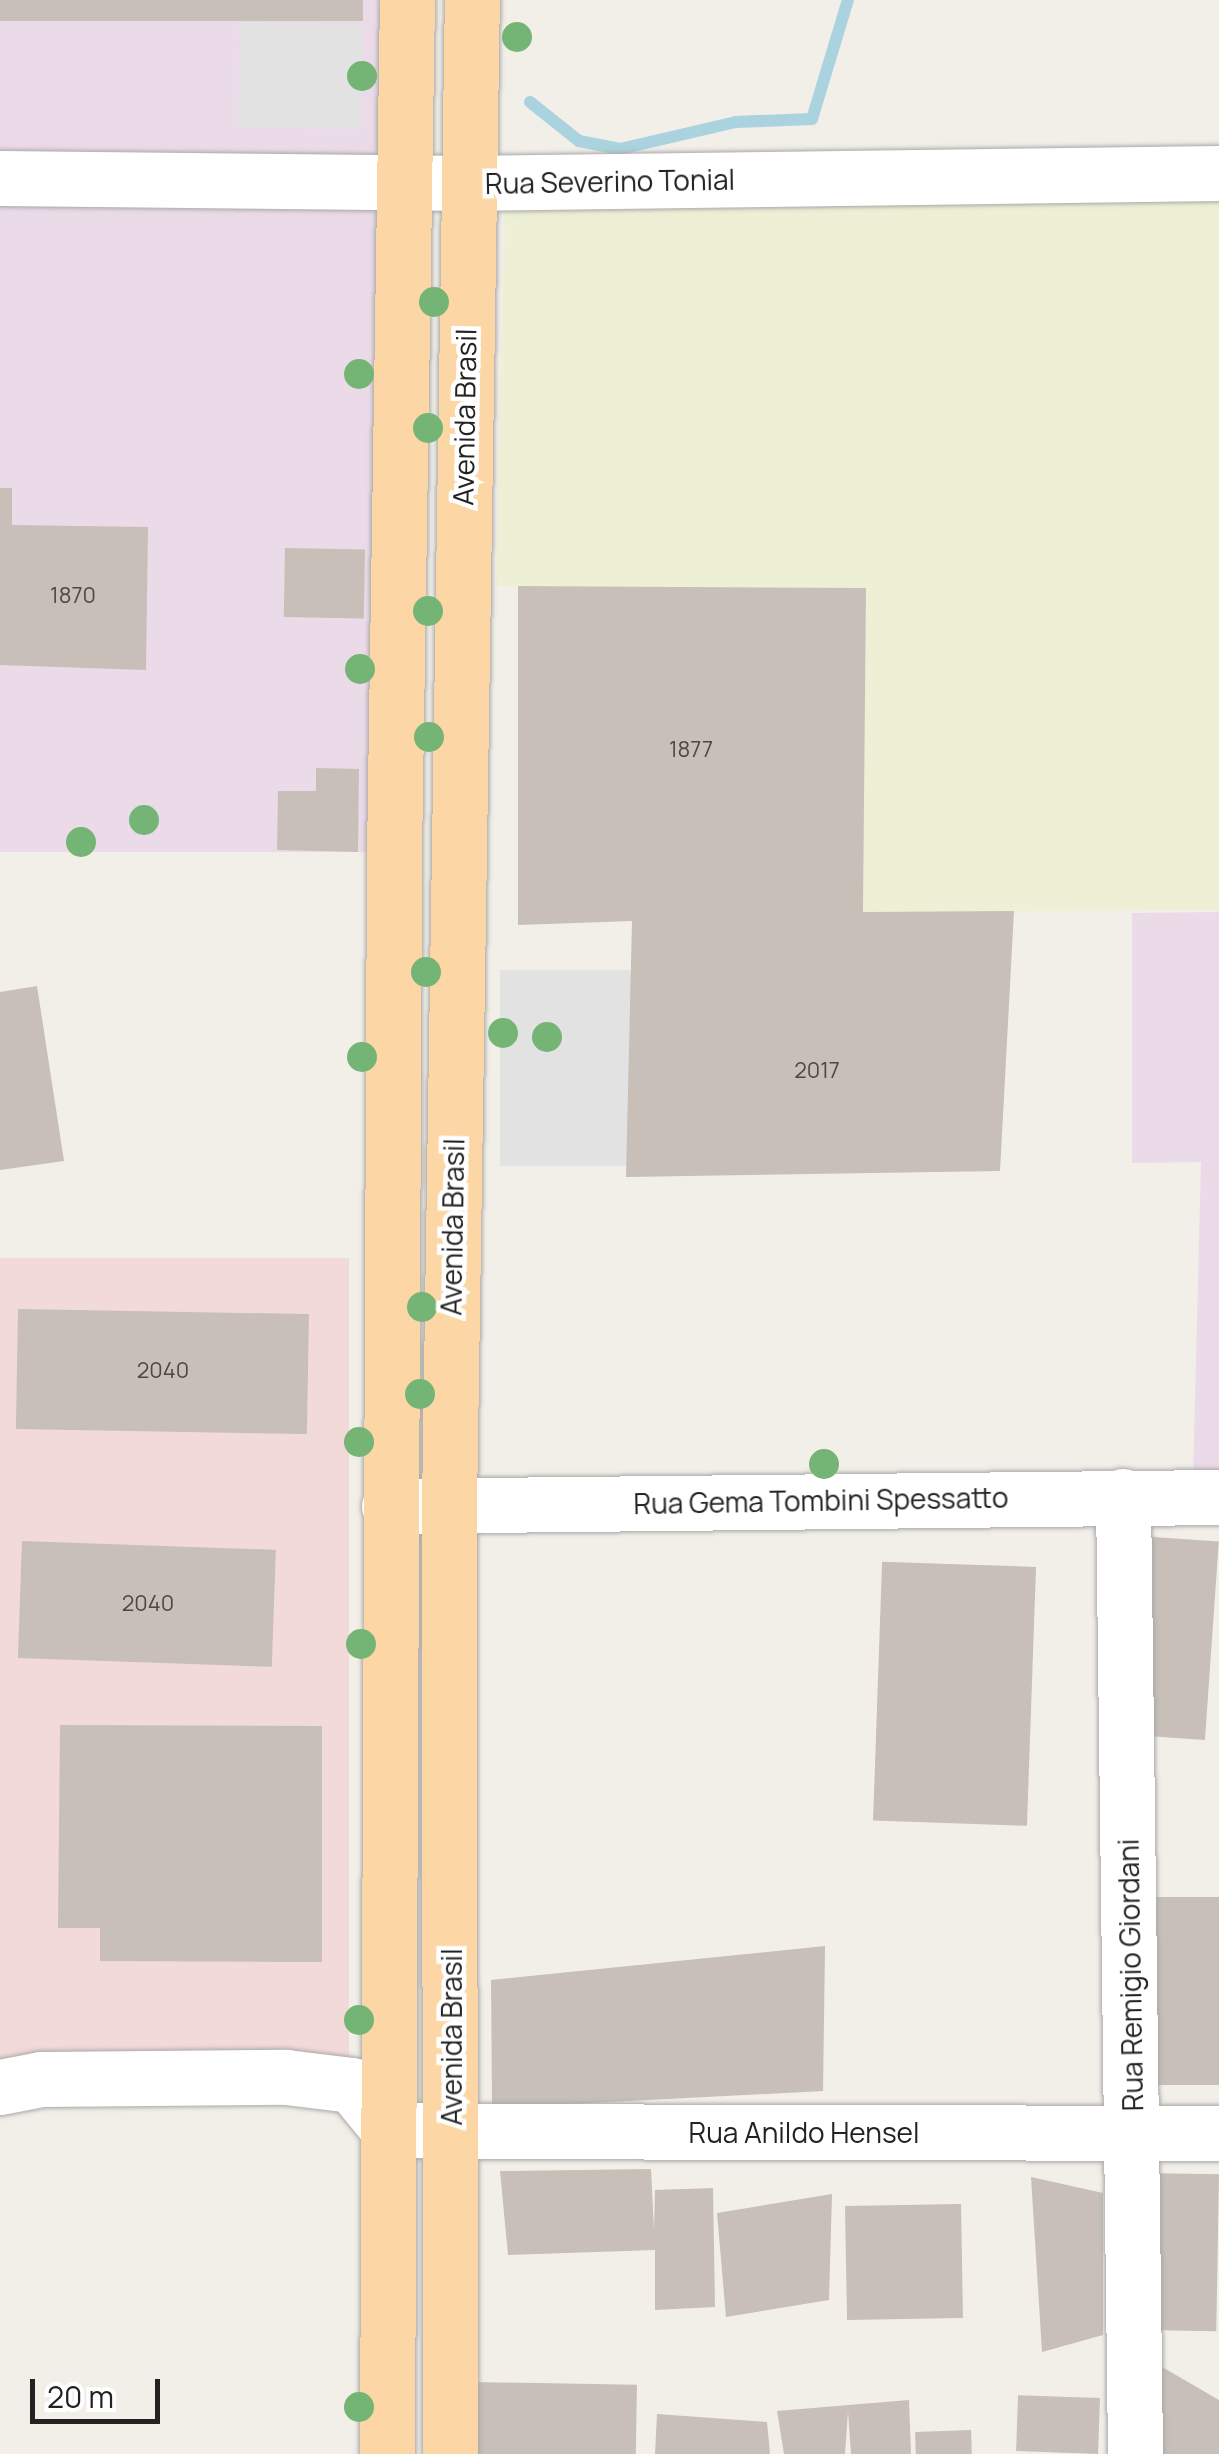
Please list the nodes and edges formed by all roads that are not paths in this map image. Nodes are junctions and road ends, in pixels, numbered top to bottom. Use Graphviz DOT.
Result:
graph roads {
  1 [pos="406,0"];
  2 [pos="472,0"];
  3 [pos="1219,173"];
  4 [pos="0,178"];
  5 [pos="404,183"];
  6 [pos="469,184"];
  7 [pos="394,854"];
  8 [pos="456,855"];
  9 [pos="1122,1496"];
  10 [pos="1219,1498"];
  11 [pos="421,1506"];
  12 [pos="0,2087"];
  13 [pos="388,2129"];
  14 [pos="451,2131"];
  15 [pos="1132,2133"];
  16 [pos="1219,2133"];
  17 [pos="387,2454"];
  18 [pos="450,2454"];
  19 [pos="1136,2454"];
  1 -- 5 [label="main road, Avenida Brasil"];
  2 -- 6 [label="main road, Avenida Brasil"];
  3 -- 6 [label="street, Rua Severino Tonial"];
  4 -- 5 [label="street, Rua Severino Tonial"];
  5 -- 6 [label="street, Rua Severino Tonial"];
  5 -- 7 [label="main road, Avenida Brasil"];
  6 -- 8 [label="main road, Avenida Brasil"];
  7 -- 8 [label="main road"];
  7 -- 11 [label="main road, Avenida Brasil"];
  8 -- 11 [label="main road, Avenida Brasil"];
  9 -- 10 [label="street, Rua Gema Tombini Spessatto"];
  9 -- 11 [label="street, Rua Gema Tombini Spessatto"];
  9 -- 15 [label="street, Rua Remigio Giordani"];
  11 -- 13 [label="main road, Avenida Brasil"];
  11 -- 14 [label="main road, Avenida Brasil"];
  12 -- 13 [label="street"];
  13 -- 14 [label="street, Rua Anildo Hensel"];
  13 -- 17 [label="main road, Avenida Brasil"];
  14 -- 15 [label="street, Rua Anildo Hensel"];
  14 -- 18 [label="main road, Avenida Brasil"];
  15 -- 16 [label="street, Rua Anildo Hensel"];
  15 -- 19 [label="street, Rua Remigio Giordani"];
}
